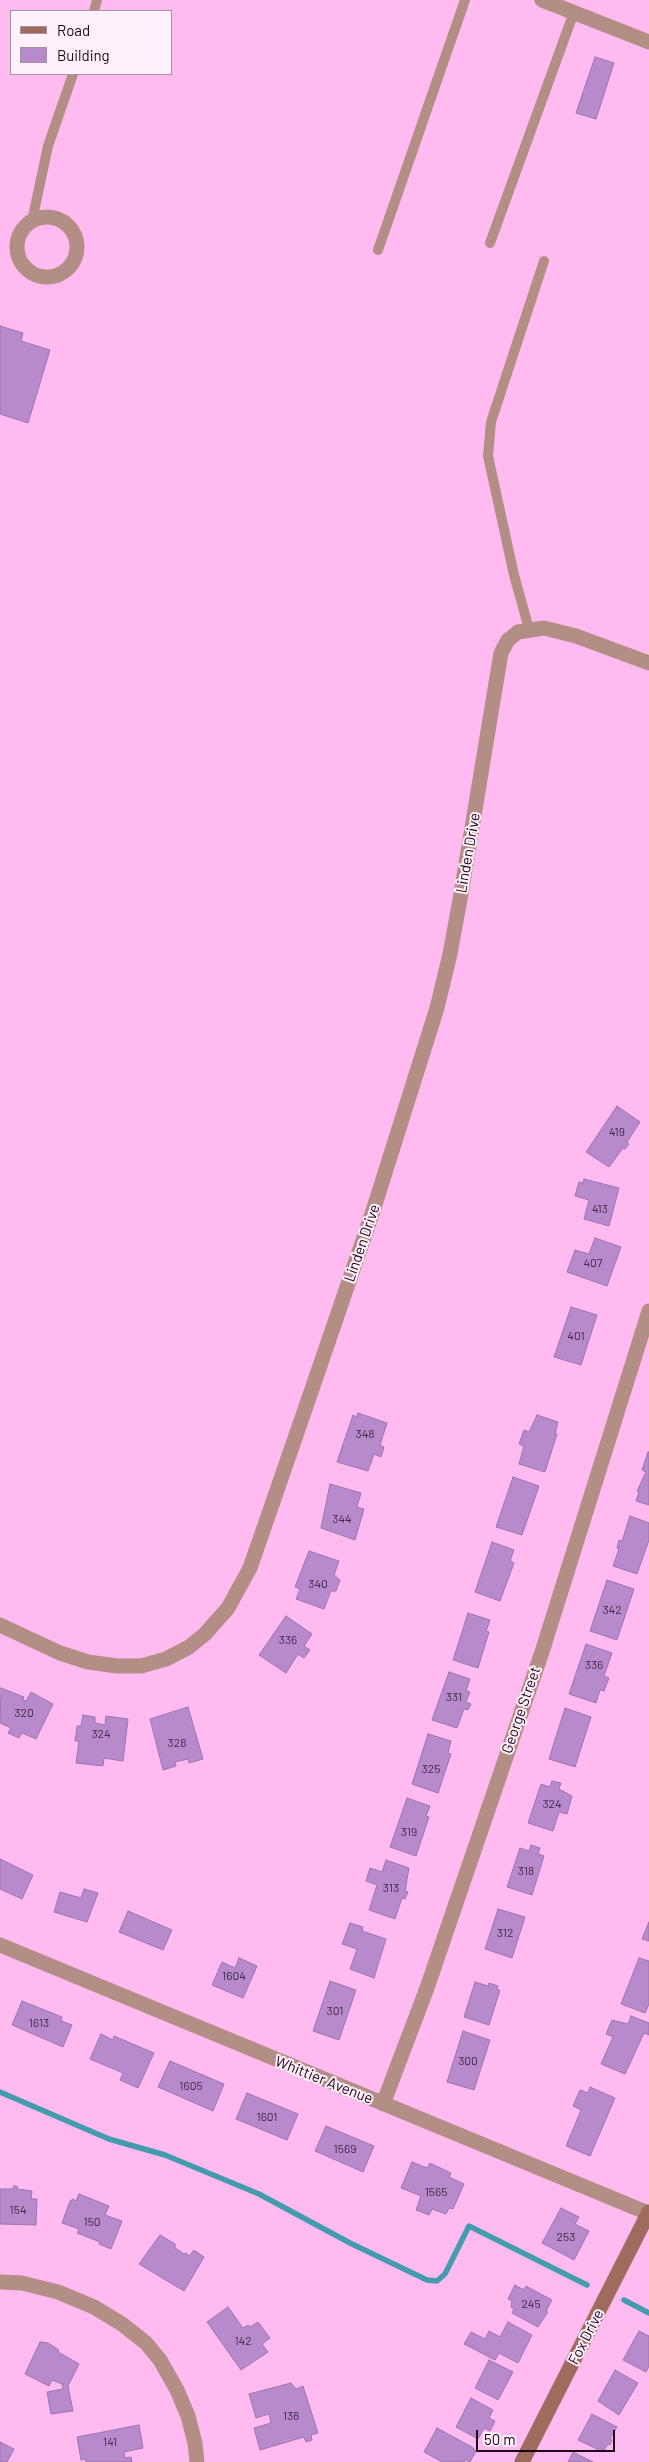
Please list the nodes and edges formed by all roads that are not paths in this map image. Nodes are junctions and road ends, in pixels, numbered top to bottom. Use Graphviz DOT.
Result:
graph roads {
  1 [pos="465,0"];
  2 [pos="542,0"];
  3 [pos="574,12"];
  4 [pos="649,42"];
  5 [pos="73,75"];
  6 [pos="32,221"];
  7 [pos="490,244"];
  8 [pos="378,250"];
  9 [pos="544,261"];
  10 [pos="529,629"];
  11 [pos="649,663"];
  12 [pos="649,1311"];
  13 [pos="0,1625"];
  14 [pos="0,1945"];
  15 [pos="382,2104"];
  16 [pos="649,2213"];
  17 [pos="0,2282"];
  18 [pos="197,2462"];
  19 [pos="522,2462"];
  1 -- 8 [label="lane"];
  2 -- 3 [label="street"];
  3 -- 4 [label="street"];
  3 -- 7 [label="lane"];
  5 -- 6 [label="lane"];
  6 -- 6 [label="street"];
  9 -- 10 [label="lane"];
  10 -- 11 [label="street"];
  10 -- 13 [label="street, Linden Drive"];
  12 -- 15 [label="street, George Street"];
  14 -- 15 [label="street, Whittier Avenue"];
  15 -- 16 [label="street, Whittier Avenue"];
  16 -- 19 [label="main road, Fox Drive"];
  17 -- 18 [label="street"];
}
